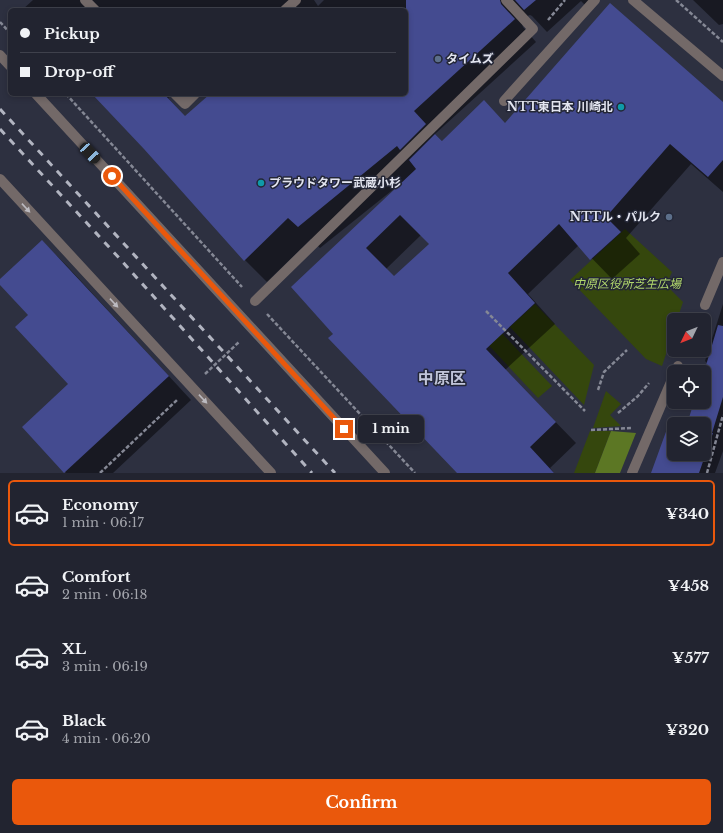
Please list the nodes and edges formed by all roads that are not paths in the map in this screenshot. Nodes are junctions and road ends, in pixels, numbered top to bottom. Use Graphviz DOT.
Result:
graph roads {
  1 [pos="85,0"];
  2 [pos="296,0"];
  3 [pos="506,0"];
  4 [pos="595,0"];
  5 [pos="633,0"];
  6 [pos="93,8"];
  7 [pos="288,8"];
  8 [pos="0,55"];
  9 [pos="8,64"];
  10 [pos="723,76"];
  11 [pos="38,96"];
  12 [pos="177,96"];
  13 [pos="193,96"];
  14 [pos="504,101"];
  15 [pos="0,179"];
  16 [pos="723,262"];
  17 [pos="255,301"];
  18 [pos="705,305"];
  19 [pos="667,392"];
  20 [pos="271,473"];
  21 [pos="385,473"];
  22 [pos="632,473"];
  1 -- 6 [label="street"];
  2 -- 7 [label="street"];
  3 -- 17 [label="street"];
  4 -- 14 [label="street"];
  5 -- 10 [label="street"];
  8 -- 9 [label="street"];
  11 -- 21 [label="street"];
  12 -- 13 [label="street"];
  15 -- 20 [label="street, one-way"];
  16 -- 18 [label="street"];
  19 -- 22 [label="street"];
}
